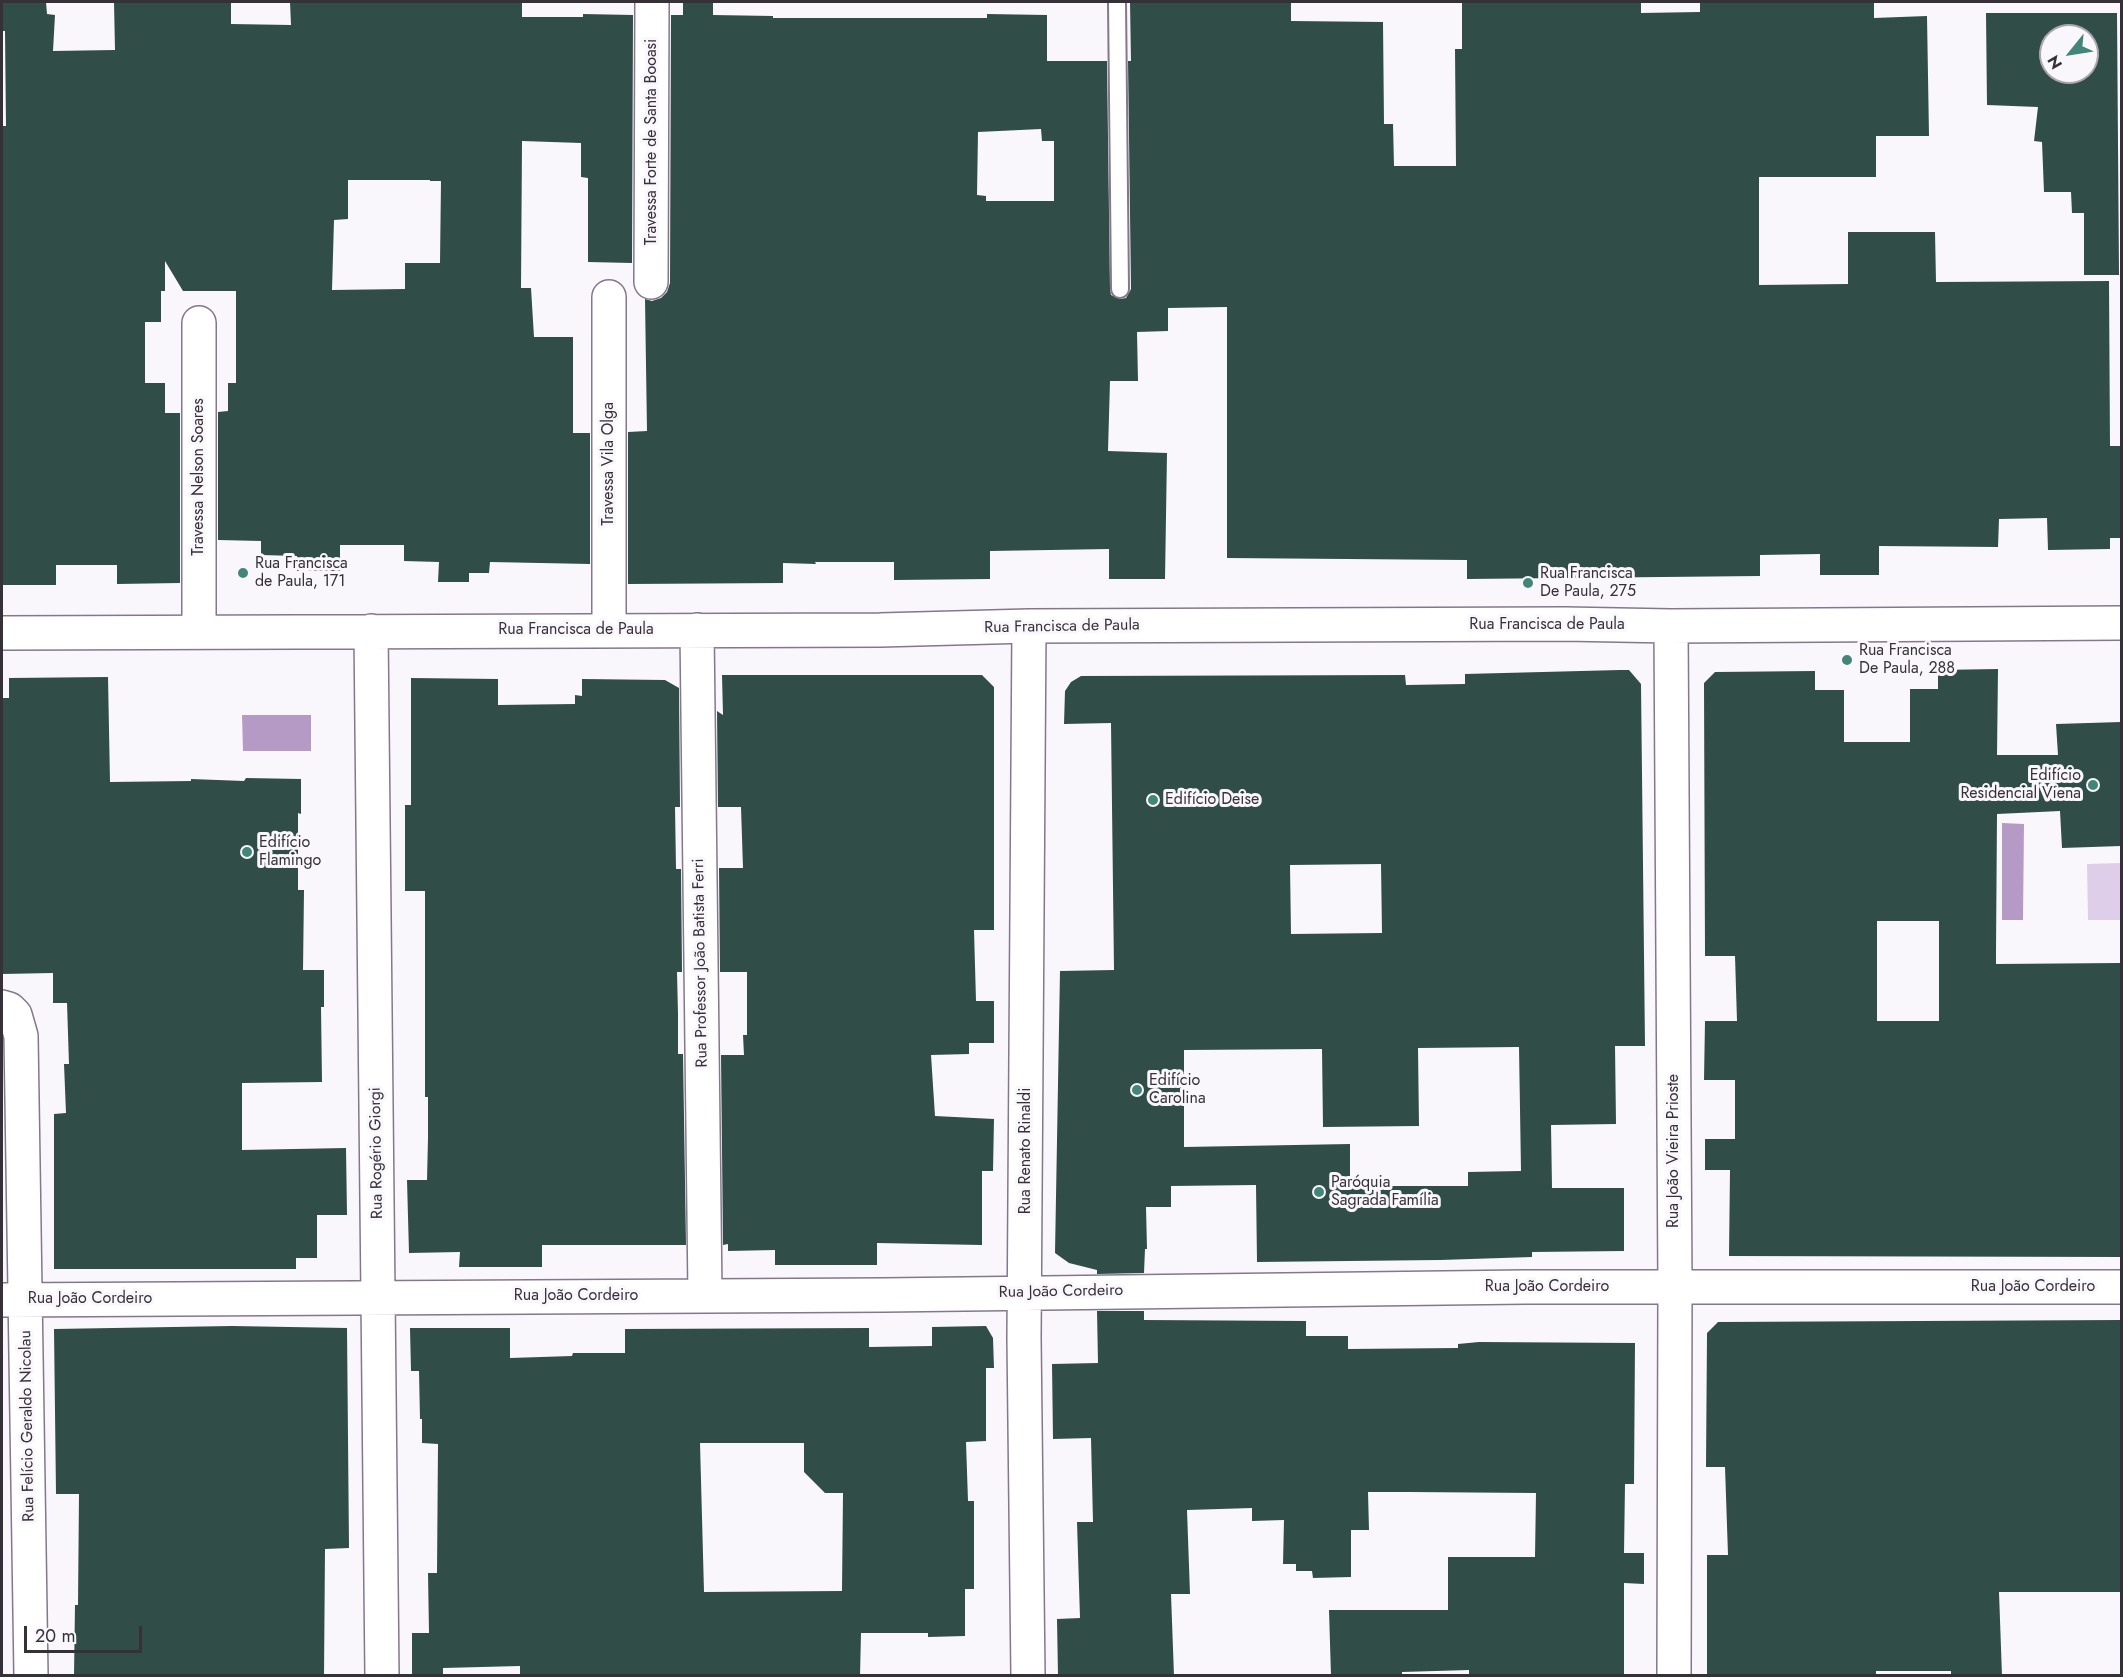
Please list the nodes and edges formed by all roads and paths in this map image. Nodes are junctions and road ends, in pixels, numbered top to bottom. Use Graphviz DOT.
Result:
graph roads {
  1 [pos="652,2"];
  2 [pos="1117,2"];
  3 [pos="651,282"];
  4 [pos="1120,289"];
  5 [pos="609,297"];
  6 [pos="199,323"];
  7 [pos="2121,623"];
  8 [pos="1029,626"];
  9 [pos="1671,626"];
  10 [pos="609,630"];
  11 [pos="697,630"];
  12 [pos="199,631"];
  13 [pos="371,631"];
  14 [pos="2,633"];
  15 [pos="2,1007"];
  16 [pos="1675,1287"];
  17 [pos="2121,1287"];
  18 [pos="1024,1292"];
  19 [pos="705,1295"];
  20 [pos="379,1298"];
  21 [pos="14,1300"];
  22 [pos="31,1676"];
  23 [pos="382,1676"];
  24 [pos="1028,1676"];
  25 [pos="1674,1676"];
  1 -- 3 [label="street, Travessa Forte de Santa Booasi"];
  2 -- 4 [label="lane"];
  5 -- 10 [label="street, Travessa Vila Olga"];
  6 -- 12 [label="street, Travessa Nelson Soares"];
  7 -- 9 [label="street, Rua Francisca de Paula"];
  8 -- 9 [label="street, Rua Francisca de Paula"];
  8 -- 11 [label="street, Rua Francisca de Paula"];
  8 -- 18 [label="street, Rua Renato Rinaldi"];
  9 -- 16 [label="street, Rua João Vieira Prioste"];
  10 -- 11 [label="street, Rua Francisca de Paula"];
  10 -- 13 [label="street, Rua Francisca de Paula"];
  11 -- 19 [label="street, Rua Professor João Batista Ferri"];
  12 -- 13 [label="street, Rua Francisca de Paula"];
  12 -- 14 [label="street, Rua Francisca de Paula"];
  13 -- 20 [label="street, Rua Rogério Giorgi"];
  15 -- 21 [label="street, Rua Felício Geraldo Nicolau"];
  16 -- 17 [label="street, Rua João Cordeiro"];
  16 -- 18 [label="street, Rua João Cordeiro"];
  16 -- 25 [label="street, Rua João Vieira Prioste"];
  18 -- 19 [label="street, Rua João Cordeiro"];
  18 -- 24 [label="street, Rua Renato Rinaldi"];
  19 -- 20 [label="street, Rua João Cordeiro"];
  20 -- 21 [label="street, Rua João Cordeiro"];
  20 -- 23 [label="street, Rua Rogério Giorgi"];
  21 -- 22 [label="street, Rua Felício Geraldo Nicolau"];
}
